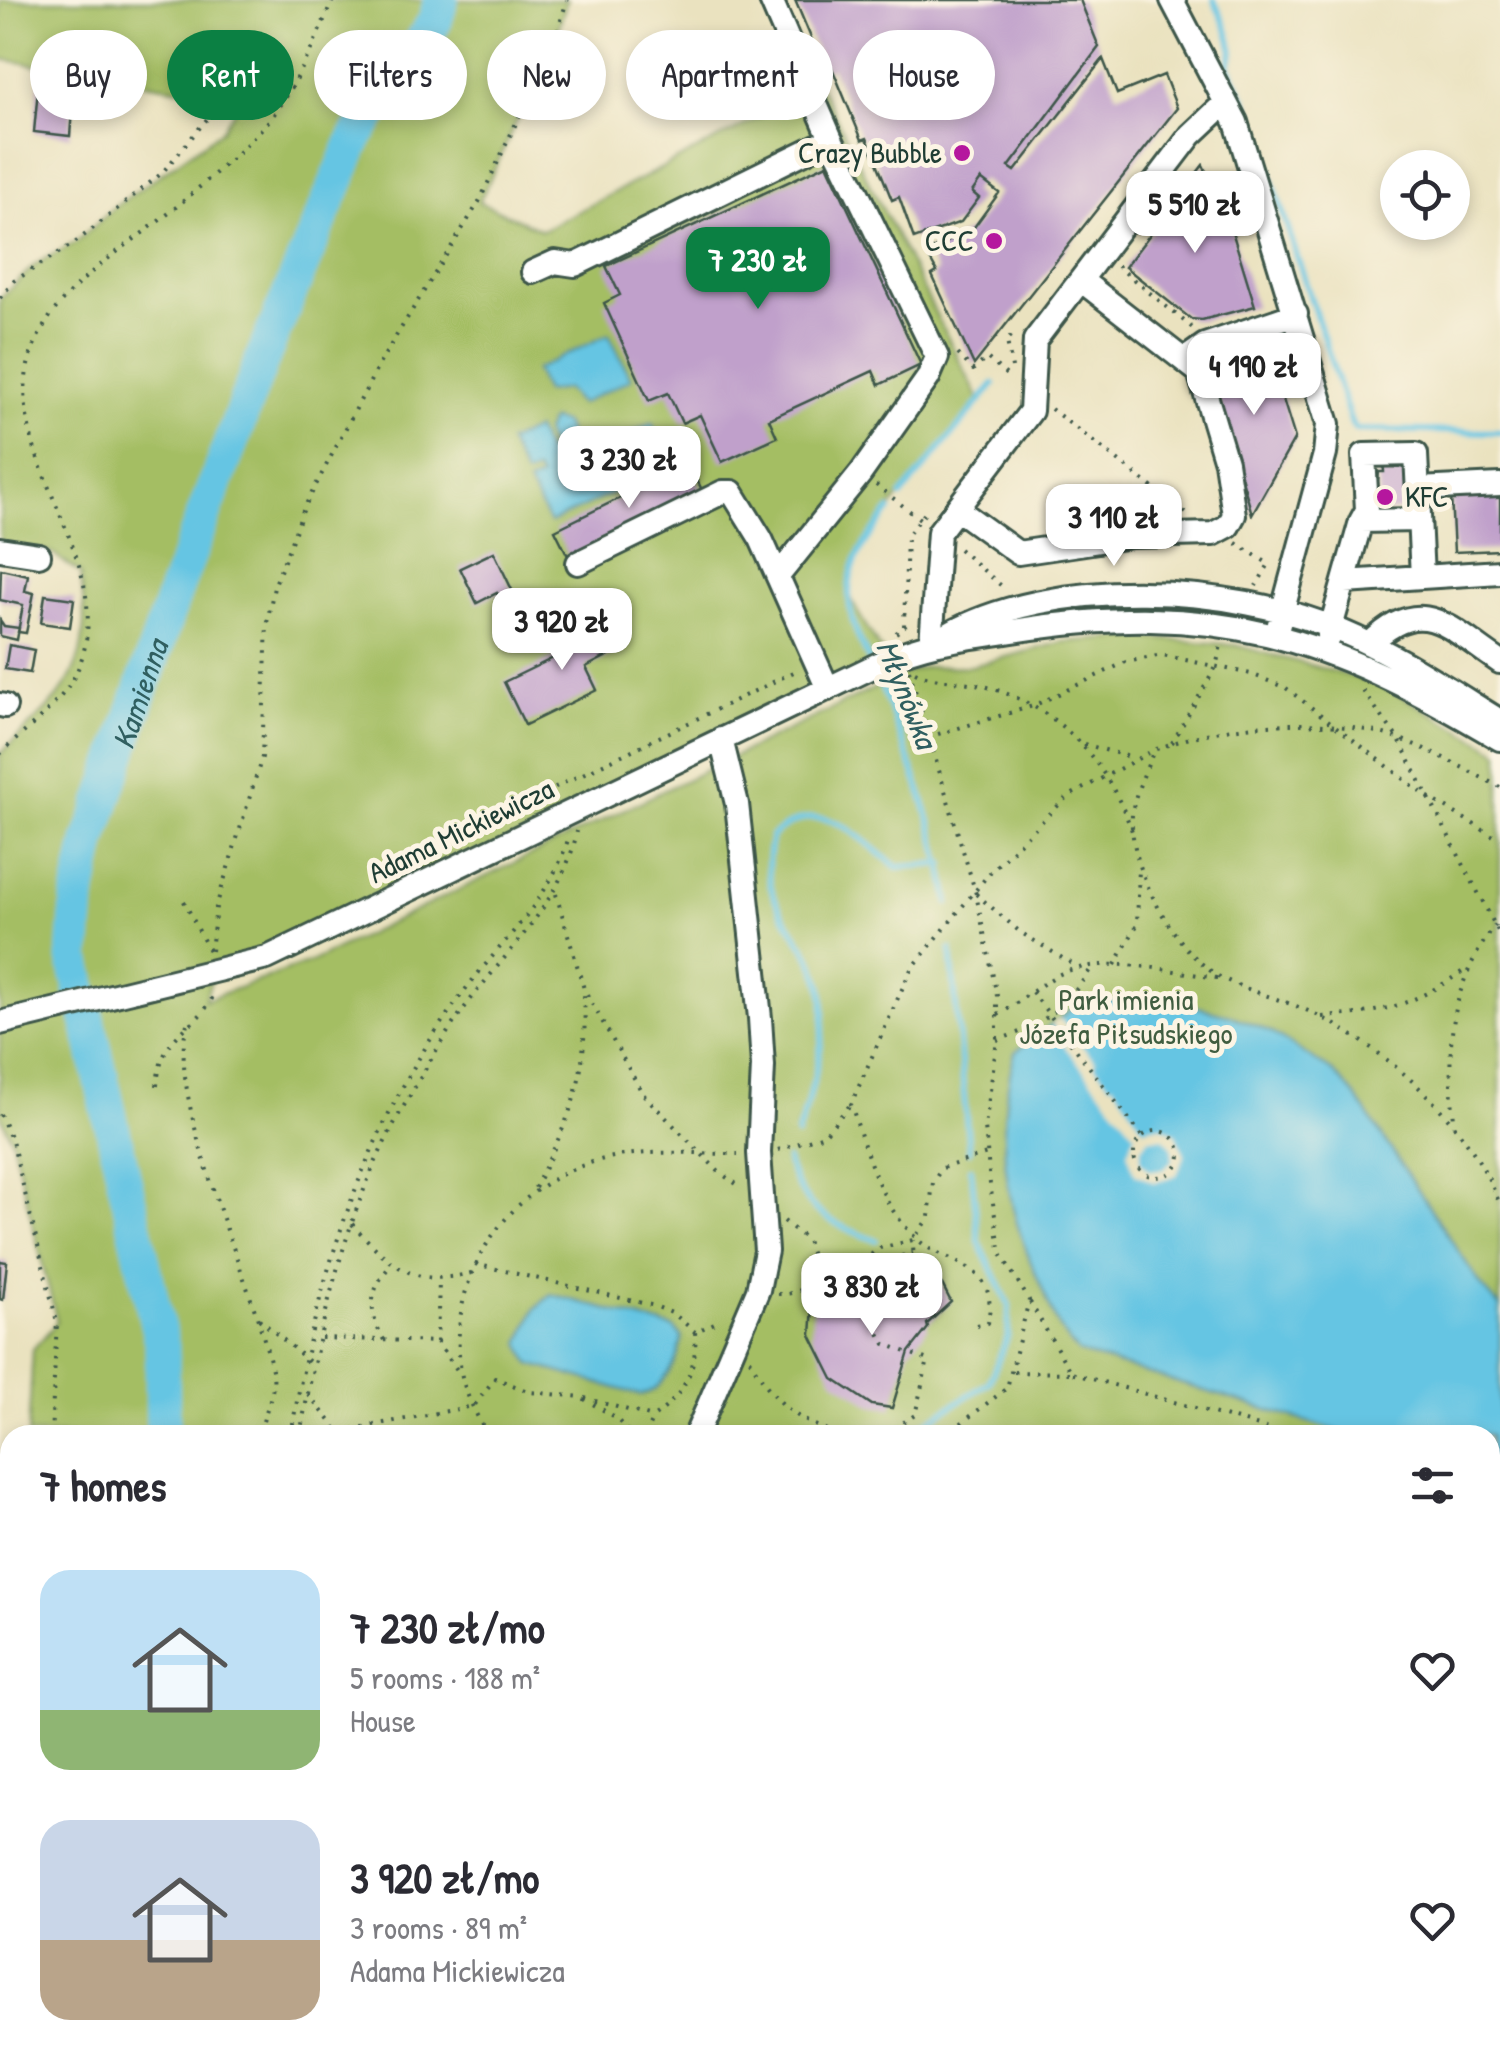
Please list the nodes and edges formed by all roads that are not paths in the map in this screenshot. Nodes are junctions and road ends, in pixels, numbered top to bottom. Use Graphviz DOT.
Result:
graph roads {
  1 [pos="770,0"];
  2 [pos="1172,0"];
  3 [pos="1225,102"];
  4 [pos="831,139"];
  5 [pos="533,272"];
  6 [pos="1082,281"];
  7 [pos="1296,314"];
  8 [pos="1184,360"];
  9 [pos="1500,485"];
  10 [pos="1418,489"];
  11 [pos="957,509"];
  12 [pos="1418,520"];
  13 [pos="1361,521"];
  14 [pos="0,549"];
  15 [pos="39,555"];
  16 [pos="578,563"];
  17 [pos="1500,572"];
  18 [pos="778,576"];
  19 [pos="1422,576"];
  20 [pos="1290,582"];
  21 [pos="1345,582"];
  22 [pos="1246,605"];
  23 [pos="1281,612"];
  24 [pos="1321,624"];
  25 [pos="1276,635"];
  26 [pos="931,644"];
  27 [pos="1370,644"];
  28 [pos="1324,650"];
  29 [pos="1500,662"];
  30 [pos="828,689"];
  31 [pos="1500,721"];
  32 [pos="722,739"];
  33 [pos="1500,739"];
  34 [pos="0,1022"];
  35 [pos="701,1425"];
  36 [pos="0,1474"];
  37 [pos="0,1488"];
  1 -- 4 [label="street"];
  2 -- 3 [label="street"];
  3 -- 6 [label="street"];
  3 -- 7 [label="street"];
  4 -- 5 [label="street"];
  4 -- 18 [label="street"];
  6 -- 8 [label="street"];
  6 -- 11 [label="street"];
  7 -- 8 [label="street"];
  7 -- 20 [label="street"];
  8 -- 11 [label="street"];
  9 -- 10 [label="street"];
  10 -- 12 [label="street"];
  10 -- 13 [label="street"];
  11 -- 26 [label="street"];
  12 -- 13 [label="street"];
  12 -- 19 [label="street"];
  13 -- 21 [label="street"];
  14 -- 15 [label="street"];
  16 -- 18 [label="street"];
  17 -- 19 [label="street"];
  18 -- 30 [label="street"];
  19 -- 21 [label="street"];
  20 -- 22 [label="street"];
  20 -- 23 [label="street"];
  20 -- 24 [label="street"];
  21 -- 24 [label="street"];
  22 -- 23 [label="street, Adama Mickiewicza"];
  22 -- 26 [label="street, Adama Mickiewicza"];
  23 -- 24 [label="street, Adama Mickiewicza"];
  23 -- 25 [label="street"];
  24 -- 27 [label="street, Adama Mickiewicza"];
  24 -- 28 [label="street"];
  25 -- 26 [label="street, Adama Mickiewicza"];
  25 -- 28 [label="street, Adama Mickiewicza"];
  26 -- 30 [label="street, Adama Mickiewicza"];
  27 -- 29 [label="street"];
  27 -- 31 [label="street, Adama Mickiewicza"];
  28 -- 33 [label="street, Adama Mickiewicza"];
  30 -- 32 [label="street, Adama Mickiewicza"];
  32 -- 34 [label="street, Adama Mickiewicza"];
  32 -- 35 [label="street"];
  36 -- 37 [label="street"];
}
